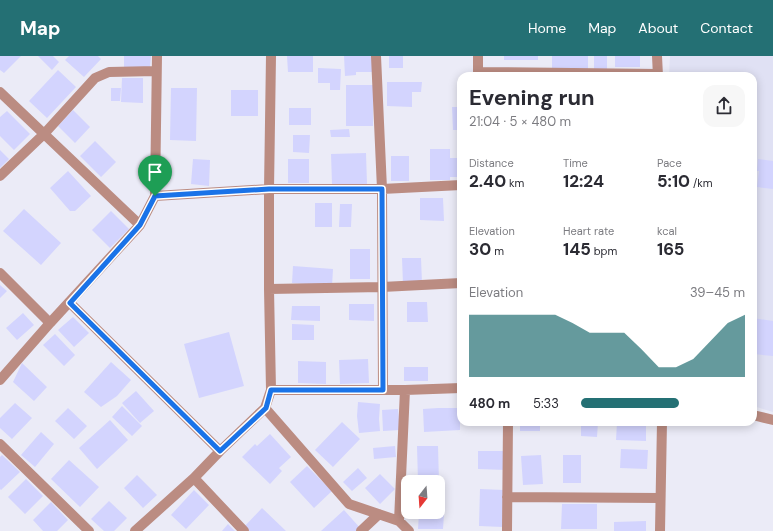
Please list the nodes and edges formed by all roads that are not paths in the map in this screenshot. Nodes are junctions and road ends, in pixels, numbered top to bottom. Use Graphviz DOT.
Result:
graph roads {
  1 [pos="157,56"];
  2 [pos="270,56"];
  3 [pos="376,56"];
  4 [pos="478,56"];
  5 [pos="657,56"];
  6 [pos="156,71"];
  7 [pos="478,72"];
  8 [pos="658,72"];
  9 [pos="0,92"];
  10 [pos="44,134"];
  11 [pos="0,176"];
  12 [pos="457,185"];
  13 [pos="269,189"];
  14 [pos="382,189"];
  15 [pos="155,196"];
  16 [pos="140,225"];
  17 [pos="0,273"];
  18 [pos="457,283"];
  19 [pos="382,287"];
  20 [pos="269,289"];
  21 [pos="70,303"];
  22 [pos="50,323"];
  23 [pos="0,380"];
  24 [pos="457,388"];
  25 [pos="271,390"];
  26 [pos="383,390"];
  27 [pos="405,390"];
  28 [pos="266,408"];
  29 [pos="757,416"];
  30 [pos="773,420"];
  31 [pos="508,426"];
  32 [pos="662,426"];
  33 [pos="0,444"];
  34 [pos="220,451"];
  35 [pos="194,478"];
  36 [pos="507,497"];
  37 [pos="660,498"];
  38 [pos="379,514"];
  39 [pos="399,521"];
  40 [pos="89,531"];
  41 [pos="135,531"];
  42 [pos="244,531"];
  43 [pos="362,531"];
  44 [pos="409,531"];
  45 [pos="507,531"];
  46 [pos="660,531"];
  1 -- 6 [label="street"];
  2 -- 13 [label="street"];
  3 -- 14 [label="street"];
  4 -- 7 [label="street"];
  5 -- 8 [label="street"];
  6 -- 10 [label="street"];
  6 -- 15 [label="street"];
  9 -- 10 [label="street"];
  10 -- 11 [label="street"];
  10 -- 16 [label="street"];
  12 -- 14 [label="street"];
  13 -- 14 [label="street"];
  13 -- 15 [label="street"];
  13 -- 20 [label="street"];
  14 -- 19 [label="street"];
  15 -- 16 [label="street"];
  16 -- 21 [label="street"];
  17 -- 22 [label="street"];
  18 -- 19 [label="street"];
  19 -- 20 [label="street"];
  19 -- 26 [label="street"];
  20 -- 25 [label="street"];
  21 -- 22 [label="street"];
  21 -- 34 [label="street"];
  22 -- 23 [label="street"];
  24 -- 27 [label="street"];
  25 -- 26 [label="street"];
  25 -- 28 [label="street"];
  26 -- 27 [label="street"];
  27 -- 39 [label="street"];
  28 -- 34 [label="street"];
  28 -- 38 [label="street"];
  29 -- 30 [label="street"];
  31 -- 36 [label="street"];
  32 -- 37 [label="street"];
  33 -- 40 [label="street"];
  34 -- 35 [label="street"];
  35 -- 41 [label="street"];
  35 -- 42 [label="street"];
  36 -- 37 [label="street"];
  36 -- 45 [label="street"];
  37 -- 46 [label="street"];
  38 -- 39 [label="street"];
  38 -- 43 [label="street"];
  39 -- 44 [label="street"];
}
